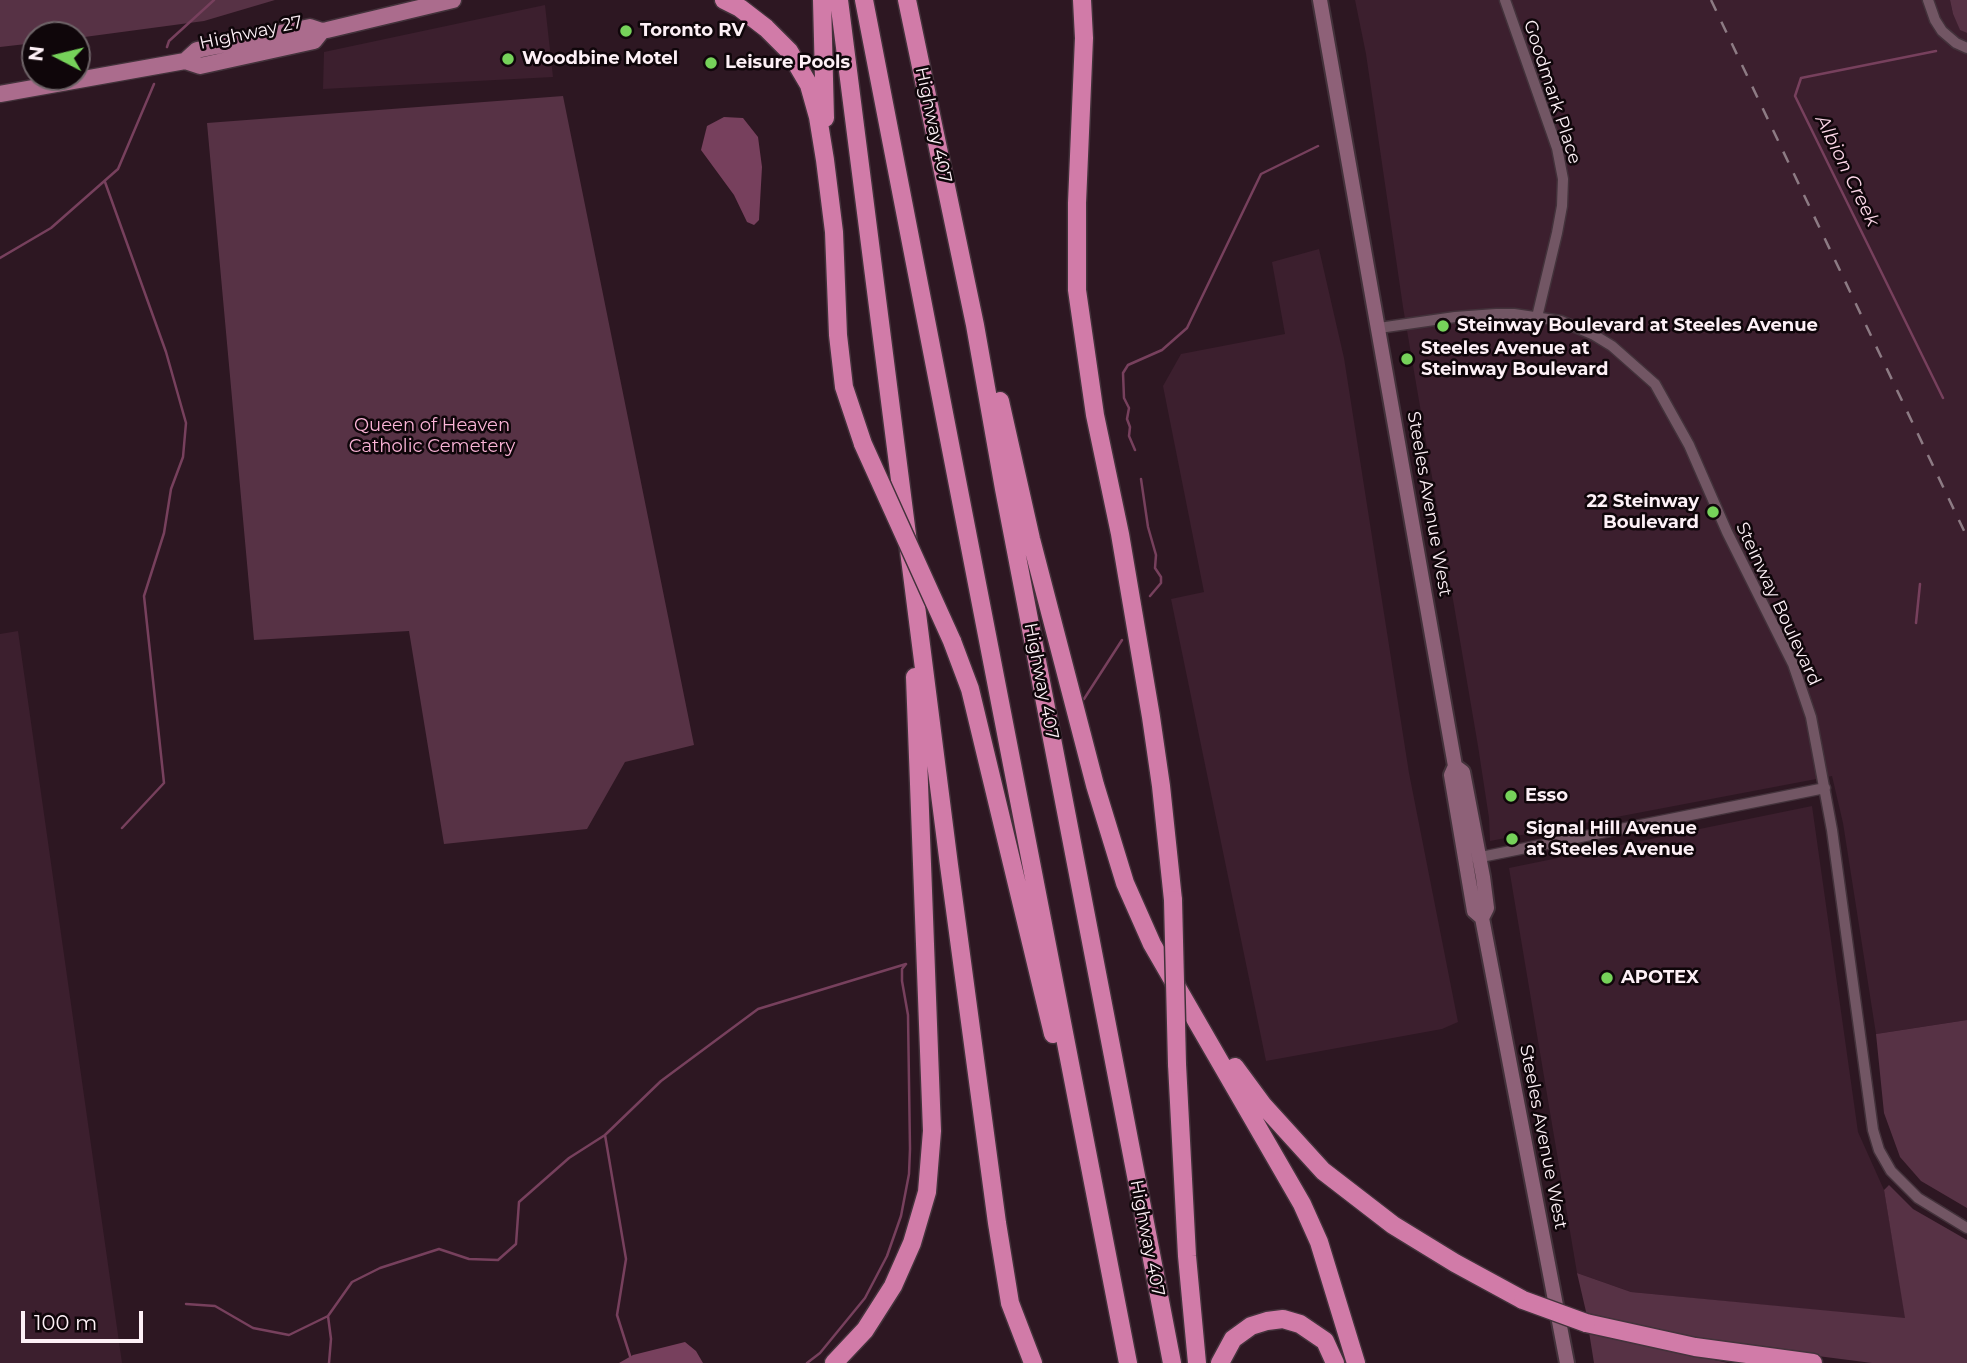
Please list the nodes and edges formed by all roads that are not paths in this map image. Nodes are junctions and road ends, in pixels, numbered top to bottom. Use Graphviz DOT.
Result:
graph roads {
  1 [pos="453,0"];
  2 [pos="724,0"];
  3 [pos="822,0"];
  4 [pos="839,0"];
  5 [pos="864,0"];
  6 [pos="907,0"];
  7 [pos="1082,0"];
  8 [pos="1320,0"];
  9 [pos="1505,0"];
  10 [pos="1928,0"];
  11 [pos="1967,48"];
  12 [pos="0,94"];
  13 [pos="825,160"];
  14 [pos="1537,317"];
  15 [pos="975,325"];
  16 [pos="1379,328"];
  17 [pos="918,610"];
  18 [pos="1825,788"];
  19 [pos="1472,858"];
  20 [pos="1202,1031"];
  21 [pos="1070,1068"];
  22 [pos="1967,1228"];
  23 [pos="834,1363"];
  24 [pos="1033,1363"];
  25 [pos="1128,1363"];
  26 [pos="1172,1363"];
  27 [pos="1197,1363"];
  28 [pos="1220,1363"];
  29 [pos="1335,1363"];
  30 [pos="1356,1363"];
  31 [pos="1567,1363"];
  32 [pos="1813,1363"];
  1 -- 12 [label="main road, Highway 27"];
  2 -- 13 [label="highway"];
  3 -- 13 [label="highway"];
  4 -- 17 [label="highway"];
  5 -- 21 [label="highway"];
  6 -- 15 [label="highway, Highway 407"];
  7 -- 27 [label="highway, bridge"];
  8 -- 16 [label="main road, Steeles Avenue West"];
  9 -- 14 [label="street, Goodmark Place"];
  10 -- 11 [label="street"];
  13 -- 21 [label="highway, bridge"];
  14 -- 16 [label="street, Steinway Boulevard"];
  14 -- 18 [label="street, Steinway Boulevard"];
  15 -- 20 [label="highway"];
  15 -- 26 [label="highway, Highway 407"];
  16 -- 19 [label="main road, Steeles Avenue West"];
  17 -- 23 [label="highway"];
  17 -- 24 [label="highway"];
  18 -- 19 [label="street"];
  18 -- 22 [label="street, Steinway Boulevard"];
  19 -- 31 [label="main road, Steeles Avenue West"];
  20 -- 30 [label="highway"];
  20 -- 32 [label="highway, bridge"];
  21 -- 25 [label="highway"];
  28 -- 29 [label="highway"];
}
